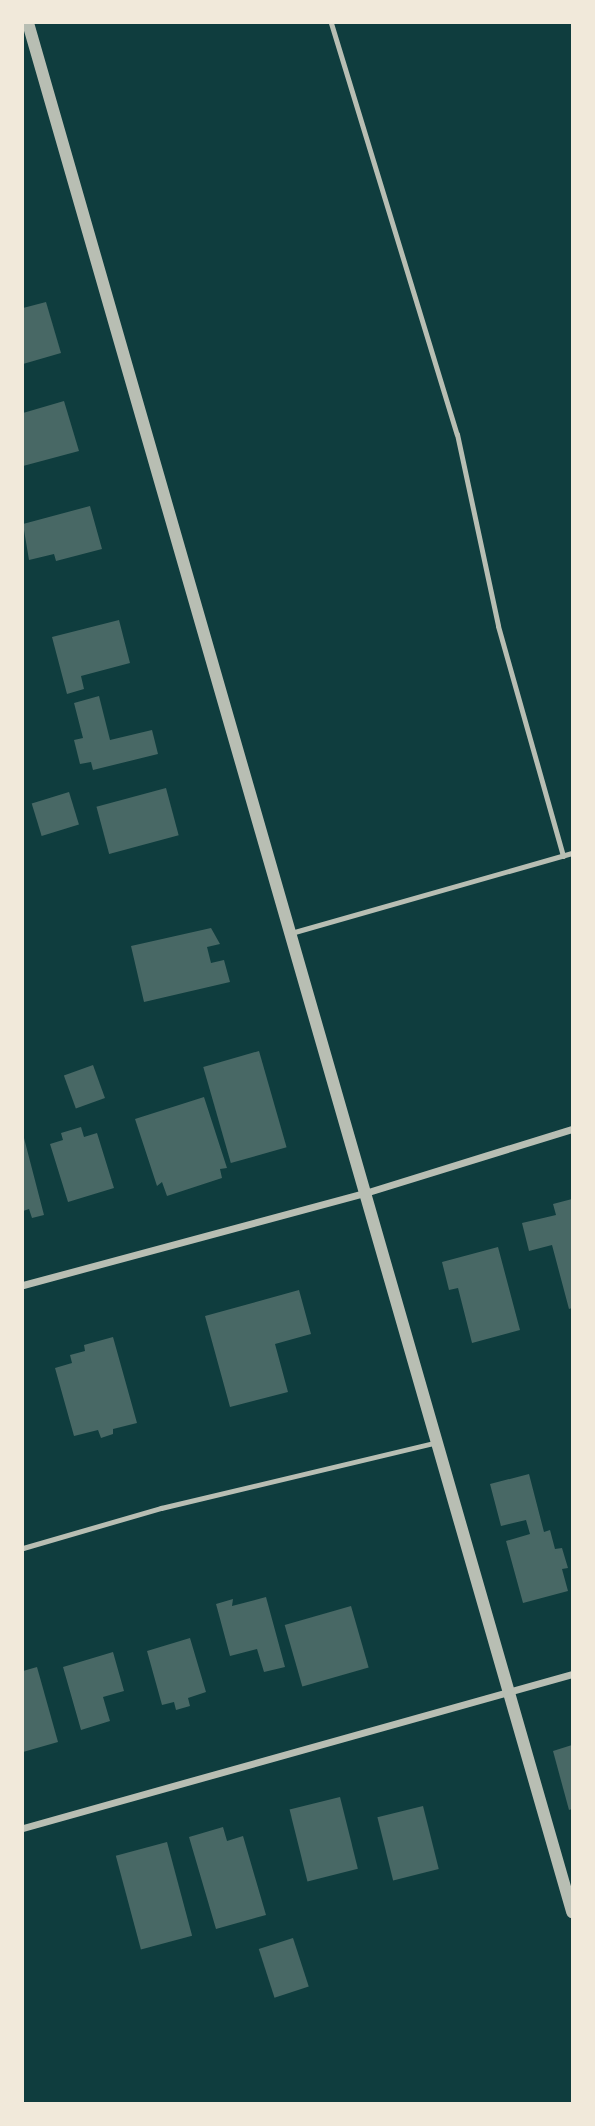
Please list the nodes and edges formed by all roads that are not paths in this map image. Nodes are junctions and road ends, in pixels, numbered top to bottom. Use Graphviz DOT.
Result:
graph roads {
  1 [pos="28,23"];
  2 [pos="331,23"];
  3 [pos="572,853"];
  4 [pos="563,856"];
  5 [pos="290,933"];
  6 [pos="572,1129"];
  7 [pos="365,1193"];
  8 [pos="23,1285"];
  9 [pos="437,1443"];
  10 [pos="23,1548"];
  11 [pos="572,1674"];
  12 [pos="509,1692"];
  13 [pos="23,1828"];
  14 [pos="572,1912"];
  1 -- 5 [label="street"];
  2 -- 4 [label="lane"];
  3 -- 4 [label="lane"];
  4 -- 5 [label="lane"];
  5 -- 7 [label="street"];
  6 -- 7 [label="street"];
  7 -- 8 [label="street"];
  7 -- 9 [label="street"];
  9 -- 10 [label="lane"];
  9 -- 12 [label="street"];
  11 -- 12 [label="street"];
  12 -- 13 [label="street"];
  12 -- 14 [label="street"];
}
